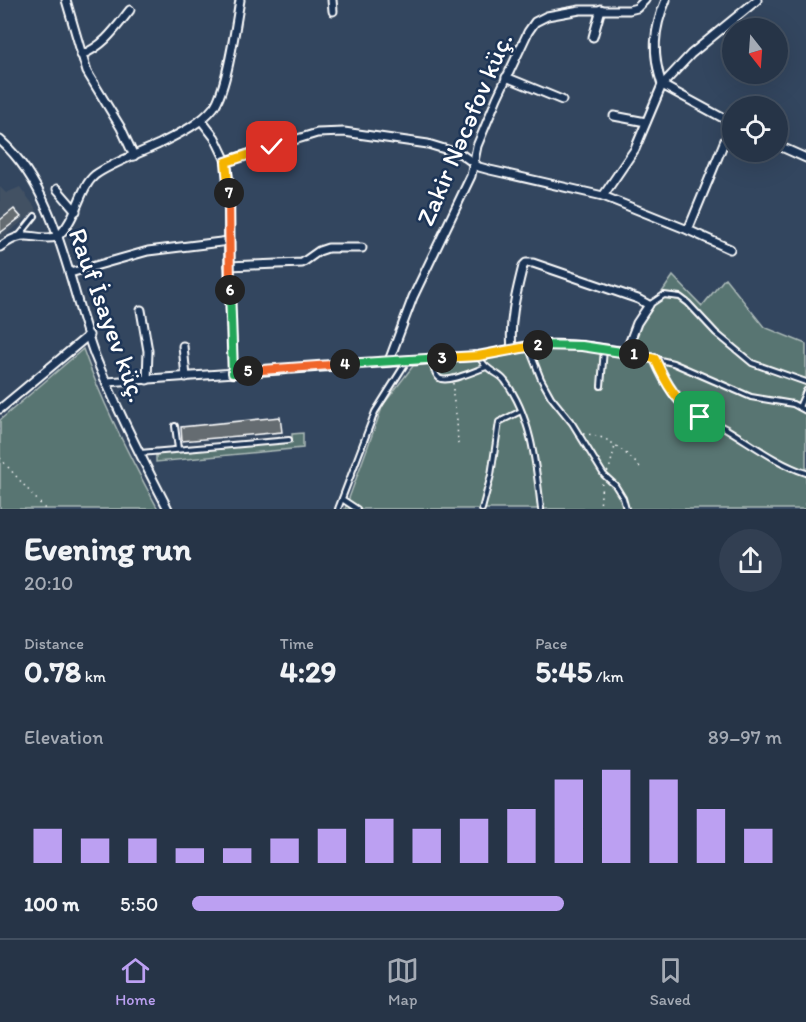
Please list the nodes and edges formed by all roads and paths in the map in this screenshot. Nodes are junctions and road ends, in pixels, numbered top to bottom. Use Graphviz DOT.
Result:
graph roads {
  1 [pos="66,0"];
  2 [pos="240,0"];
  3 [pos="332,0"];
  4 [pos="645,0"];
  5 [pos="666,0"];
  6 [pos="758,0"];
  7 [pos="601,9"];
  8 [pos="130,10"];
  9 [pos="333,11"];
  10 [pos="593,37"];
  11 [pos="81,55"];
  12 [pos="506,77"];
  13 [pos="662,85"];
  14 [pos="562,100"];
  15 [pos="614,116"];
  16 [pos="722,118"];
  17 [pos="201,120"];
  18 [pos="646,122"];
  19 [pos="0,140"];
  20 [pos="722,147"];
  21 [pos="788,150"];
  22 [pos="134,156"];
  23 [pos="806,158"];
  24 [pos="226,162"];
  25 [pos="474,163"];
  26 [pos="57,189"];
  27 [pos="603,196"];
  28 [pos="75,212"];
  29 [pos="35,216"];
  30 [pos="688,230"];
  31 [pos="19,236"];
  32 [pos="57,237"];
  33 [pos="229,241"];
  34 [pos="0,247"];
  35 [pos="362,248"];
  36 [pos="730,249"];
  37 [pos="229,266"];
  38 [pos="70,273"];
  39 [pos="649,305"];
  40 [pos="141,310"];
  41 [pos="89,335"];
  42 [pos="183,346"];
  43 [pos="528,346"];
  44 [pos="604,349"];
  45 [pos="512,350"];
  46 [pos="626,352"];
  47 [pos="478,356"];
  48 [pos="430,359"];
  49 [pos="655,359"];
  50 [pos="407,360"];
  51 [pos="389,361"];
  52 [pos="486,367"];
  53 [pos="233,373"];
  54 [pos="186,376"];
  55 [pos="452,379"];
  56 [pos="147,380"];
  57 [pos="106,382"];
  58 [pos="806,382"];
  59 [pos="601,386"];
  60 [pos="806,391"];
  61 [pos="799,407"];
  62 [pos="0,410"];
  63 [pos="521,411"];
  64 [pos="806,411"];
  65 [pos="176,426"];
  66 [pos="578,434"];
  67 [pos="289,440"];
  68 [pos="458,445"];
  69 [pos="178,449"];
  70 [pos="139,453"];
  71 [pos="0,459"];
  72 [pos="642,469"];
  73 [pos="806,473"];
  74 [pos="342,499"];
  75 [pos="45,509"];
  76 [pos="168,509"];
  77 [pos="338,509"];
  78 [pos="357,509"];
  79 [pos="482,509"];
  80 [pos="541,509"];
  81 [pos="626,509"];
  1 -- 11 [label="street"];
  2 -- 17 [label="street"];
  3 -- 9 [label="street"];
  4 -- 7 [label="street, Zakir Nəcəfov küç."];
  5 -- 13 [label="street"];
  6 -- 13 [label="street"];
  7 -- 10 [label="street"];
  7 -- 12 [label="street, Zakir Nəcəfov küç."];
  8 -- 11 [label="street"];
  11 -- 22 [label="street"];
  12 -- 14 [label="street"];
  12 -- 25 [label="street, Zakir Nəcəfov küç."];
  13 -- 16 [label="street"];
  13 -- 18 [label="street"];
  15 -- 18 [label="street"];
  17 -- 22 [label="street"];
  17 -- 24 [label="street"];
  18 -- 27 [label="street"];
  19 -- 32 [label="street, Rauf İsayev küç."];
  20 -- 30 [label="street"];
  21 -- 23 [label="street"];
  22 -- 28 [label="street"];
  24 -- 25 [label="street"];
  24 -- 33 [label="street"];
  25 -- 27 [label="street"];
  25 -- 51 [label="street, Zakir Nəcəfov küç."];
  26 -- 28 [label="street"];
  27 -- 30 [label="street"];
  28 -- 32 [label="street"];
  29 -- 31 [label="lane"];
  30 -- 36 [label="street"];
  31 -- 32 [label="street"];
  31 -- 34 [label="street"];
  32 -- 38 [label="street, Rauf İsayev küç."];
  33 -- 37 [label="street"];
  33 -- 38 [label="street"];
  35 -- 37 [label="street"];
  37 -- 53 [label="street"];
  38 -- 41 [label="street, Rauf İsayev küç."];
  39 -- 45 [label="street"];
  39 -- 46 [label="street"];
  39 -- 58 [label="lane"];
  40 -- 56 [label="street"];
  41 -- 57 [label="street, Rauf İsayev küç."];
  41 -- 62 [label="street"];
  42 -- 54 [label="street"];
  43 -- 44 [label="street"];
  43 -- 45 [label="street"];
  43 -- 66 [label="lane"];
  44 -- 46 [label="street"];
  44 -- 59 [label="lane"];
  45 -- 47 [label="street"];
  46 -- 49 [label="lane"];
  47 -- 48 [label="street"];
  47 -- 52 [label="lane"];
  48 -- 50 [label="street"];
  48 -- 55 [label="lane"];
  49 -- 61 [label="lane"];
  49 -- 73 [label="lane"];
  50 -- 51 [label="street"];
  50 -- 74 [label="lane"];
  51 -- 53 [label="street"];
  52 -- 55 [label="lane"];
  52 -- 63 [label="lane"];
  53 -- 54 [label="street"];
  54 -- 56 [label="street"];
  55 -- 68 [label="path"];
  56 -- 57 [label="street"];
  57 -- 70 [label="street, Rauf İsayev küç."];
  60 -- 61 [label="lane"];
  61 -- 64 [label="lane"];
  63 -- 79 [label="lane"];
  63 -- 80 [label="lane"];
  65 -- 69 [label="lane"];
  66 -- 72 [label="path"];
  66 -- 81 [label="lane"];
  67 -- 69 [label="lane"];
  69 -- 70 [label="lane"];
  70 -- 76 [label="street, Rauf İsayev küç."];
  71 -- 75 [label="path"];
  74 -- 77 [label="lane"];
  74 -- 78 [label="lane"];
}
